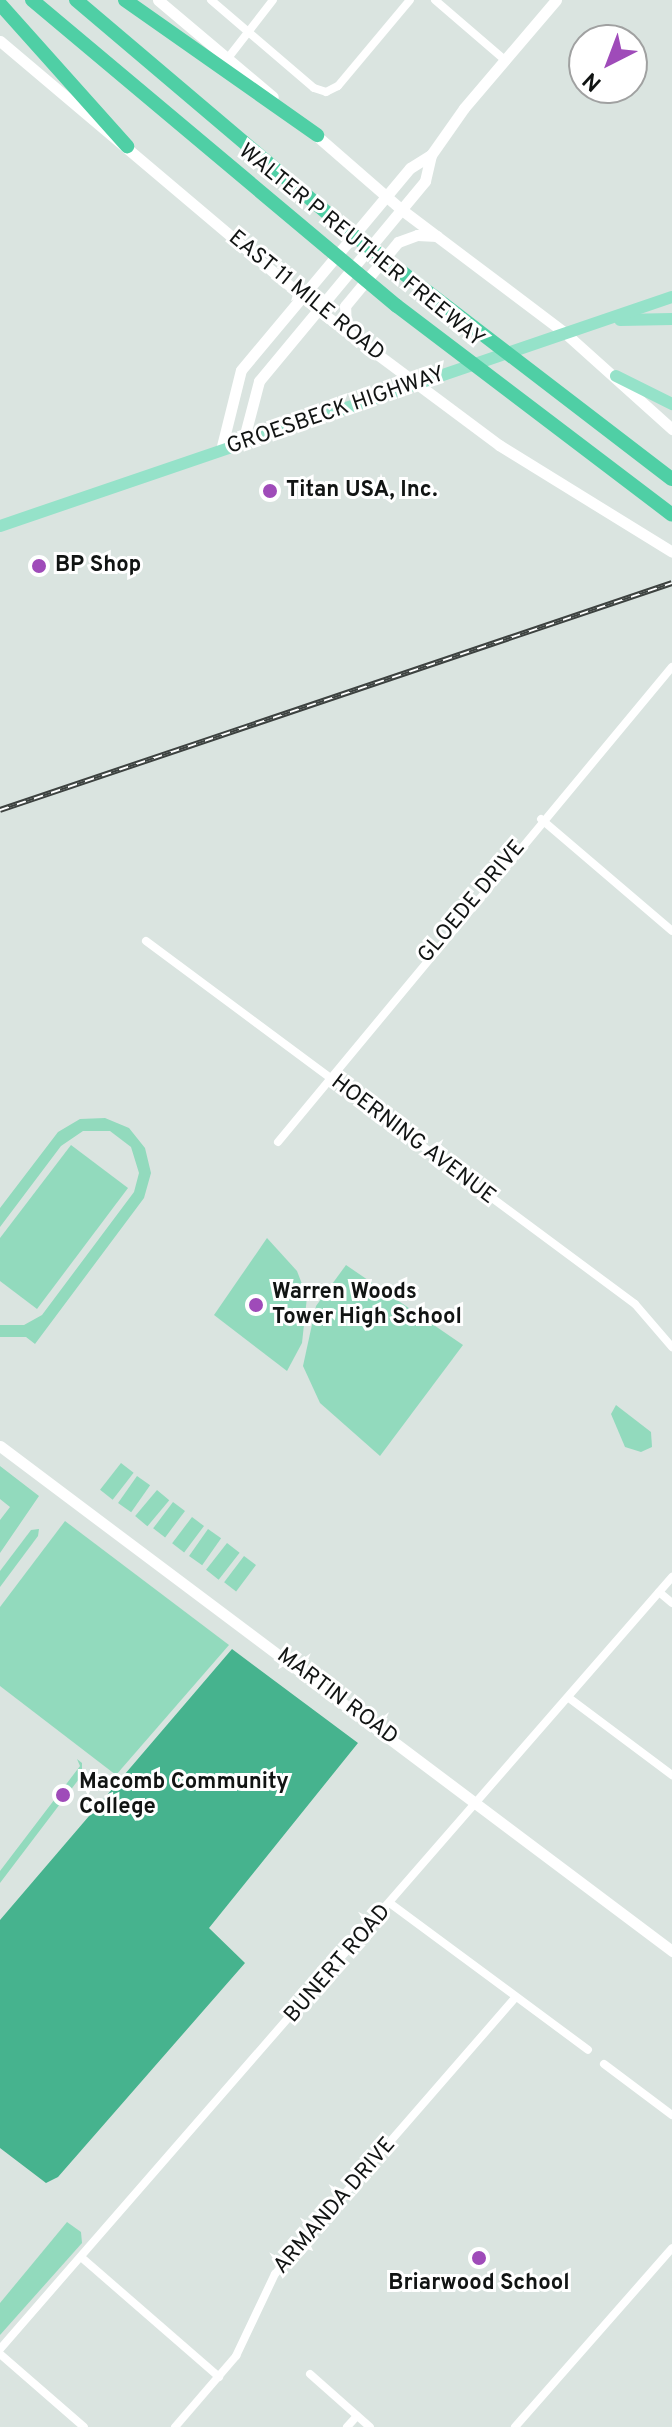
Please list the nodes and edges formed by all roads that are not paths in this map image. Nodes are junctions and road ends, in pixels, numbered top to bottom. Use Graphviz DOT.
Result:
graph roads {
  1 [pos="32,0"];
  2 [pos="76,0"];
  3 [pos="125,0"];
  4 [pos="158,0"];
  5 [pos="211,0"];
  6 [pos="273,0"];
  7 [pos="410,0"];
  8 [pos="435,0"];
  9 [pos="556,0"];
  10 [pos="0,4"];
  11 [pos="247,31"];
  12 [pos="0,41"];
  13 [pos="228,58"];
  14 [pos="506,61"];
  15 [pos="317,135"];
  16 [pos="127,146"];
  17 [pos="431,155"];
  18 [pos="386,197"];
  19 [pos="402,210"];
  20 [pos="437,236"];
  21 [pos="302,297"];
  22 [pos="672,297"];
  23 [pos="318,310"];
  24 [pos="672,319"];
  25 [pos="609,320"];
  26 [pos="346,331"];
  27 [pos="565,333"];
  28 [pos="616,376"];
  29 [pos="415,383"];
  30 [pos="672,404"];
  31 [pos="672,429"];
  32 [pos="243,442"];
  33 [pos="221,450"];
  34 [pos="672,479"];
  35 [pos="672,515"];
  36 [pos="0,526"];
  37 [pos="672,552"];
  38 [pos="672,667"];
  39 [pos="541,819"];
  40 [pos="672,931"];
  41 [pos="146,941"];
  42 [pos="328,1076"];
  43 [pos="278,1142"];
  44 [pos="672,1347"];
  45 [pos="0,1446"];
  46 [pos="672,1577"];
  47 [pos="659,1592"];
  48 [pos="672,1603"];
  49 [pos="569,1698"];
  50 [pos="672,1775"];
  51 [pos="479,1805"];
  52 [pos="391,1904"];
  53 [pos="672,1951"];
  54 [pos="515,1998"];
  55 [pos="588,2050"];
  56 [pos="604,2064"];
  57 [pos="672,2115"];
  58 [pos="672,2248"];
  59 [pos="81,2257"];
  60 [pos="0,2351"];
  61 [pos="310,2374"];
  62 [pos="219,2377"];
  63 [pos="357,2416"];
  64 [pos="84,2427"];
  65 [pos="175,2427"];
  66 [pos="347,2427"];
  67 [pos="370,2427"];
  68 [pos="515,2427"];
  1 -- 35 [label="highway, WALTER P REUTHER FREEWAY"];
  2 -- 34 [label="highway, WALTER P REUTHER FREEWAY"];
  3 -- 15 [label="highway"];
  4 -- 13 [label="main road"];
  5 -- 11 [label="street"];
  6 -- 11 [label="street"];
  7 -- 11 [label="street"];
  8 -- 14 [label="street"];
  9 -- 14 [label="main road"];
  10 -- 16 [label="highway"];
  11 -- 13 [label="street"];
  12 -- 16 [label="main road, EAST 11 MILE ROAD"];
  13 -- 15 [label="main road"];
  14 -- 17 [label="main road"];
  15 -- 18 [label="main road"];
  16 -- 21 [label="main road, EAST 11 MILE ROAD"];
  17 -- 18 [label="main road"];
  17 -- 19 [label="main road"];
  18 -- 19 [label="main road"];
  18 -- 21 [label="main road"];
  19 -- 20 [label="main road"];
  19 -- 23 [label="main road"];
  20 -- 26 [label="main road"];
  20 -- 27 [label="main road"];
  21 -- 23 [label="main road, EAST 11 MILE ROAD"];
  21 -- 33 [label="main road"];
  22 -- 25 [label="main road, GROESBECK HIGHWAY"];
  23 -- 26 [label="main road, EAST 11 MILE ROAD"];
  23 -- 32 [label="main road"];
  24 -- 25 [label="main road"];
  25 -- 27 [label="main road, GROESBECK HIGHWAY"];
  26 -- 29 [label="main road, EAST 11 MILE ROAD"];
  27 -- 28 [label="main road"];
  27 -- 29 [label="main road, GROESBECK HIGHWAY"];
  28 -- 30 [label="main road"];
  28 -- 31 [label="main road"];
  29 -- 32 [label="main road, GROESBECK HIGHWAY"];
  29 -- 37 [label="main road, EAST 11 MILE ROAD"];
  32 -- 33 [label="main road, GROESBECK HIGHWAY"];
  33 -- 36 [label="main road, GROESBECK HIGHWAY"];
  38 -- 39 [label="street, GLOEDE DRIVE"];
  39 -- 40 [label="street"];
  39 -- 42 [label="street, GLOEDE DRIVE"];
  41 -- 42 [label="street, HOERNING AVENUE"];
  42 -- 43 [label="street, GLOEDE DRIVE"];
  42 -- 44 [label="street, HOERNING AVENUE"];
  45 -- 51 [label="main road, MARTIN ROAD"];
  46 -- 47 [label="street, BUNERT ROAD"];
  47 -- 48 [label="street"];
  47 -- 49 [label="street, BUNERT ROAD"];
  49 -- 50 [label="street"];
  49 -- 51 [label="street, BUNERT ROAD"];
  51 -- 52 [label="street, BUNERT ROAD"];
  51 -- 53 [label="main road, MARTIN ROAD"];
  52 -- 54 [label="street"];
  52 -- 59 [label="street, BUNERT ROAD"];
  54 -- 55 [label="street"];
  54 -- 62 [label="street, ARMANDA DRIVE"];
  56 -- 57 [label="street"];
  58 -- 68 [label="street"];
  59 -- 60 [label="street, BUNERT ROAD"];
  59 -- 62 [label="street"];
  60 -- 64 [label="street"];
  61 -- 63 [label="street"];
  62 -- 65 [label="street, ARMANDA DRIVE"];
  63 -- 66 [label="street"];
  63 -- 67 [label="street"];
}
